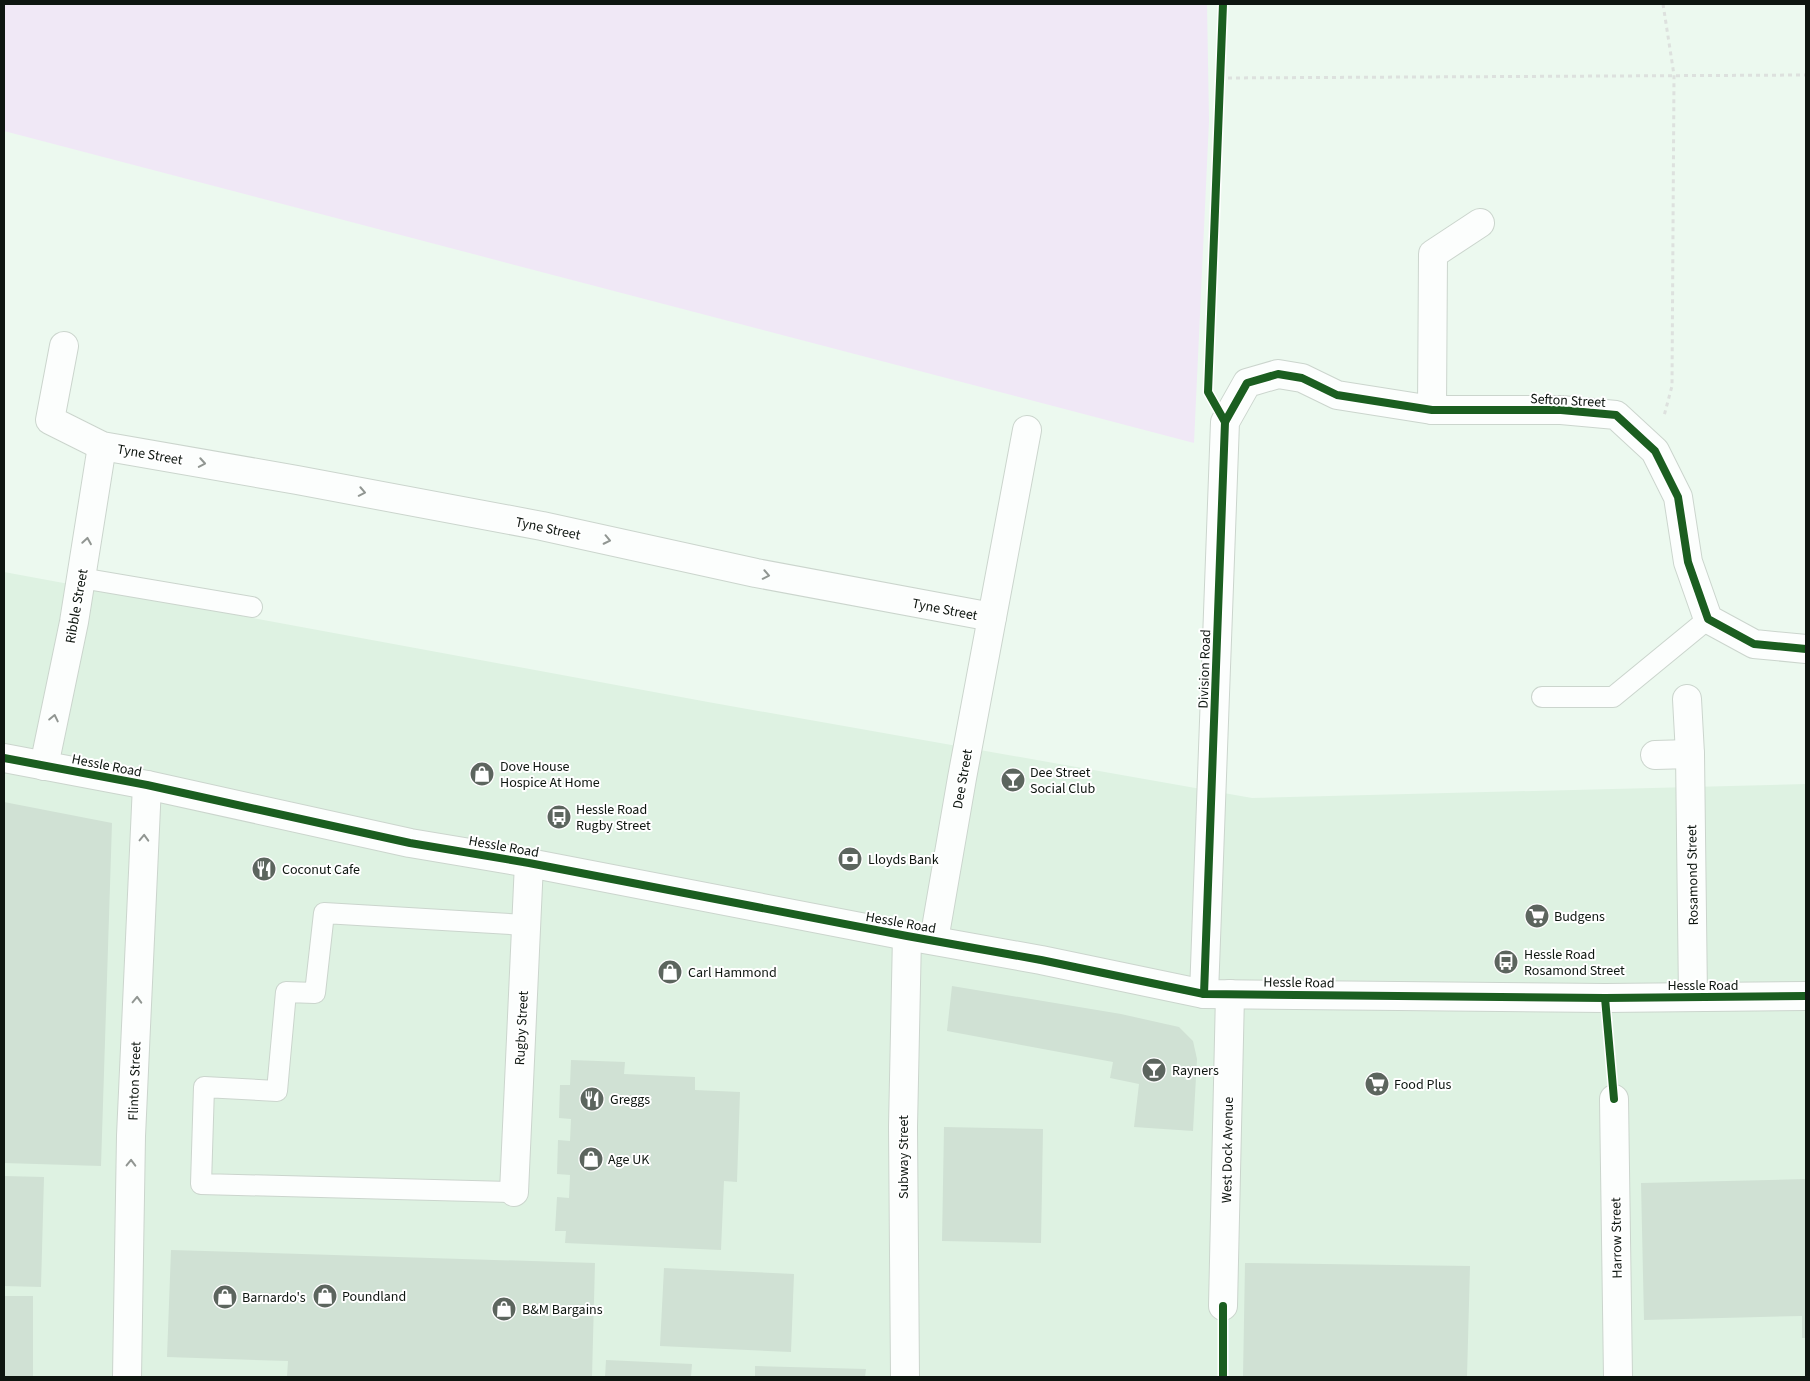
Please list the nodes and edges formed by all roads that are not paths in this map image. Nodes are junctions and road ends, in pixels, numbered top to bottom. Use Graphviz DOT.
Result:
graph roads {
  1 [pos="1480,223"];
  2 [pos="64,346"];
  3 [pos="1278,374"];
  4 [pos="1432,410"];
  5 [pos="1027,430"];
  6 [pos="102,446"];
  7 [pos="81,578"];
  8 [pos="252,607"];
  9 [pos="992,618"];
  10 [pos="1708,619"];
  11 [pos="1806,649"];
  12 [pos="1542,697"];
  13 [pos="1687,699"];
  14 [pos="1690,754"];
  15 [pos="1655,755"];
  16 [pos="4,758"];
  17 [pos="44,766"];
  18 [pos="146,785"];
  19 [pos="529,863"];
  20 [pos="526,925"];
  21 [pos="906,936"];
  22 [pos="934,940"];
  23 [pos="1204,994"];
  24 [pos="1230,994"];
  25 [pos="1806,996"];
  26 [pos="1693,997"];
  27 [pos="1614,1098"];
  28 [pos="514,1192"];
  29 [pos="1222,1306"];
  30 [pos="126,1377"];
  31 [pos="905,1377"];
  32 [pos="1618,1377"];
  1 -- 4 [label="street"];
  2 -- 6 [label="street, Tyne Street"];
  3 -- 4 [label="street, Sefton Street"];
  3 -- 23 [label="street, Division Road"];
  4 -- 10 [label="street, Sefton Street"];
  5 -- 9 [label="street, Dee Street"];
  7 -- 6 [label="street, Ribble Street, one-way"];
  6 -- 9 [label="street, Tyne Street, one-way"];
  7 -- 8 [label="lane"];
  17 -- 7 [label="street, Ribble Street, one-way"];
  9 -- 22 [label="street, Dee Street"];
  10 -- 11 [label="street"];
  10 -- 12 [label="lane"];
  13 -- 14 [label="street, Rosamond Street"];
  14 -- 15 [label="street"];
  14 -- 26 [label="street, Rosamond Street"];
  16 -- 17 [label="street, Hessle Road"];
  17 -- 18 [label="street, Hessle Road"];
  18 -- 19 [label="street, Hessle Road"];
  30 -- 18 [label="street, Flinton Street, one-way"];
  19 -- 20 [label="street, Rugby Street"];
  19 -- 21 [label="street, Hessle Road"];
  20 -- 28 [label="street, Rugby Street"];
  20 -- 28 [label="lane"];
  21 -- 22 [label="street, Hessle Road"];
  21 -- 31 [label="street, Subway Street"];
  22 -- 23 [label="street, Hessle Road"];
  23 -- 24 [label="street, Hessle Road"];
  24 -- 26 [label="street, Hessle Road"];
  24 -- 29 [label="street, West Dock Avenue"];
  25 -- 26 [label="street, Hessle Road"];
  27 -- 32 [label="street, Harrow Street"];
}
